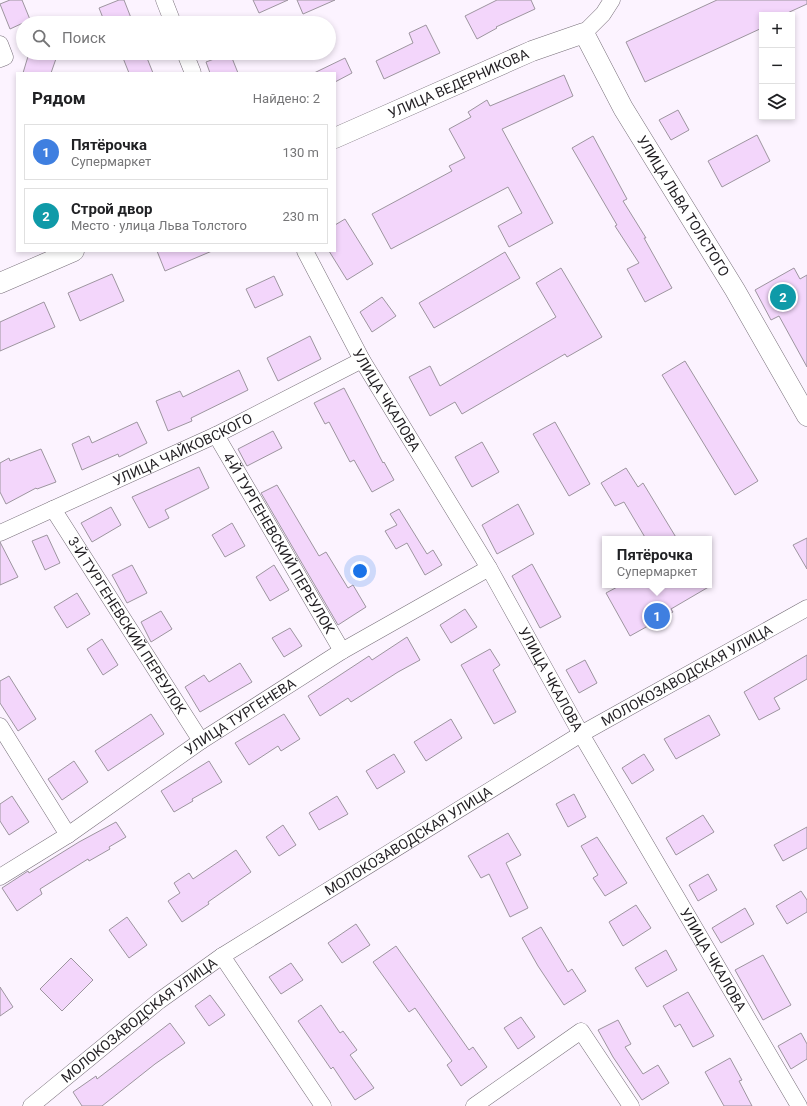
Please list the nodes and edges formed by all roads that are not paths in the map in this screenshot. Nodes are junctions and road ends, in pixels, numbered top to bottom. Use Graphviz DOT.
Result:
graph roads {
  1 [pos="164,0"];
  2 [pos="612,0"];
  3 [pos="170,16"];
  4 [pos="584,33"];
  5 [pos="0,44"];
  6 [pos="0,59"];
  7 [pos="188,60"];
  8 [pos="193,72"];
  9 [pos="336,138"];
  10 [pos="72,252"];
  11 [pos="305,252"];
  12 [pos="0,283"];
  13 [pos="362,360"];
  14 [pos="807,416"];
  15 [pos="216,435"];
  16 [pos="53,509"];
  17 [pos="0,533"];
  18 [pos="489,568"];
  19 [pos="807,608"];
  20 [pos="342,651"];
  21 [pos="0,726"];
  22 [pos="581,734"];
  23 [pos="201,741"];
  24 [pos="68,835"];
  25 [pos="0,877"];
  26 [pos="222,956"];
  27 [pos="31,1106"];
  28 [pos="323,1106"];
  29 [pos="474,1106"];
  30 [pos="631,1106"];
  31 [pos="799,1106"];
  1 -- 3 [label="street"];
  2 -- 4 [label="street"];
  4 -- 9 [label="street, УЛИЦА ВЕДЕРНИКОВА"];
  4 -- 14 [label="street, УЛИЦА ЛЬВА ТОЛСТОГО"];
  5 -- 6 [label="street"];
  7 -- 8 [label="street"];
  10 -- 12 [label="street"];
  11 -- 13 [label="street, УЛИЦА ЧКАЛОВА"];
  13 -- 15 [label="street, УЛИЦА ЧАЙКОВСКОГО"];
  13 -- 18 [label="street, УЛИЦА ЧКАЛОВА"];
  15 -- 16 [label="street, УЛИЦА ЧАЙКОВСКОГО"];
  15 -- 20 [label="street, 4-Й ТУРГЕНЕВСКИЙ ПЕРЕУЛОК"];
  16 -- 17 [label="street, УЛИЦА ЧАЙКОВСКОГО"];
  16 -- 23 [label="street, 3-Й ТУРГЕНЕВСКИЙ ПЕРЕУЛОК"];
  18 -- 20 [label="street, УЛИЦА ТУРГЕНЕВА"];
  18 -- 22 [label="street, УЛИЦА ЧКАЛОВА"];
  19 -- 22 [label="street, МОЛОКОЗАВОДСКАЯ УЛИЦА"];
  20 -- 23 [label="street, УЛИЦА ТУРГЕНЕВА"];
  21 -- 24 [label="street"];
  22 -- 26 [label="street, МОЛОКОЗАВОДСКАЯ УЛИЦА"];
  22 -- 31 [label="street, УЛИЦА ЧКАЛОВА"];
  23 -- 24 [label="street, УЛИЦА ТУРГЕНЕВА"];
  24 -- 25 [label="street, УЛИЦА ТУРГЕНЕВА"];
  26 -- 27 [label="street, МОЛОКОЗАВОДСКАЯ УЛИЦА"];
  26 -- 28 [label="street"];
  29 -- 30 [label="street"];
}
